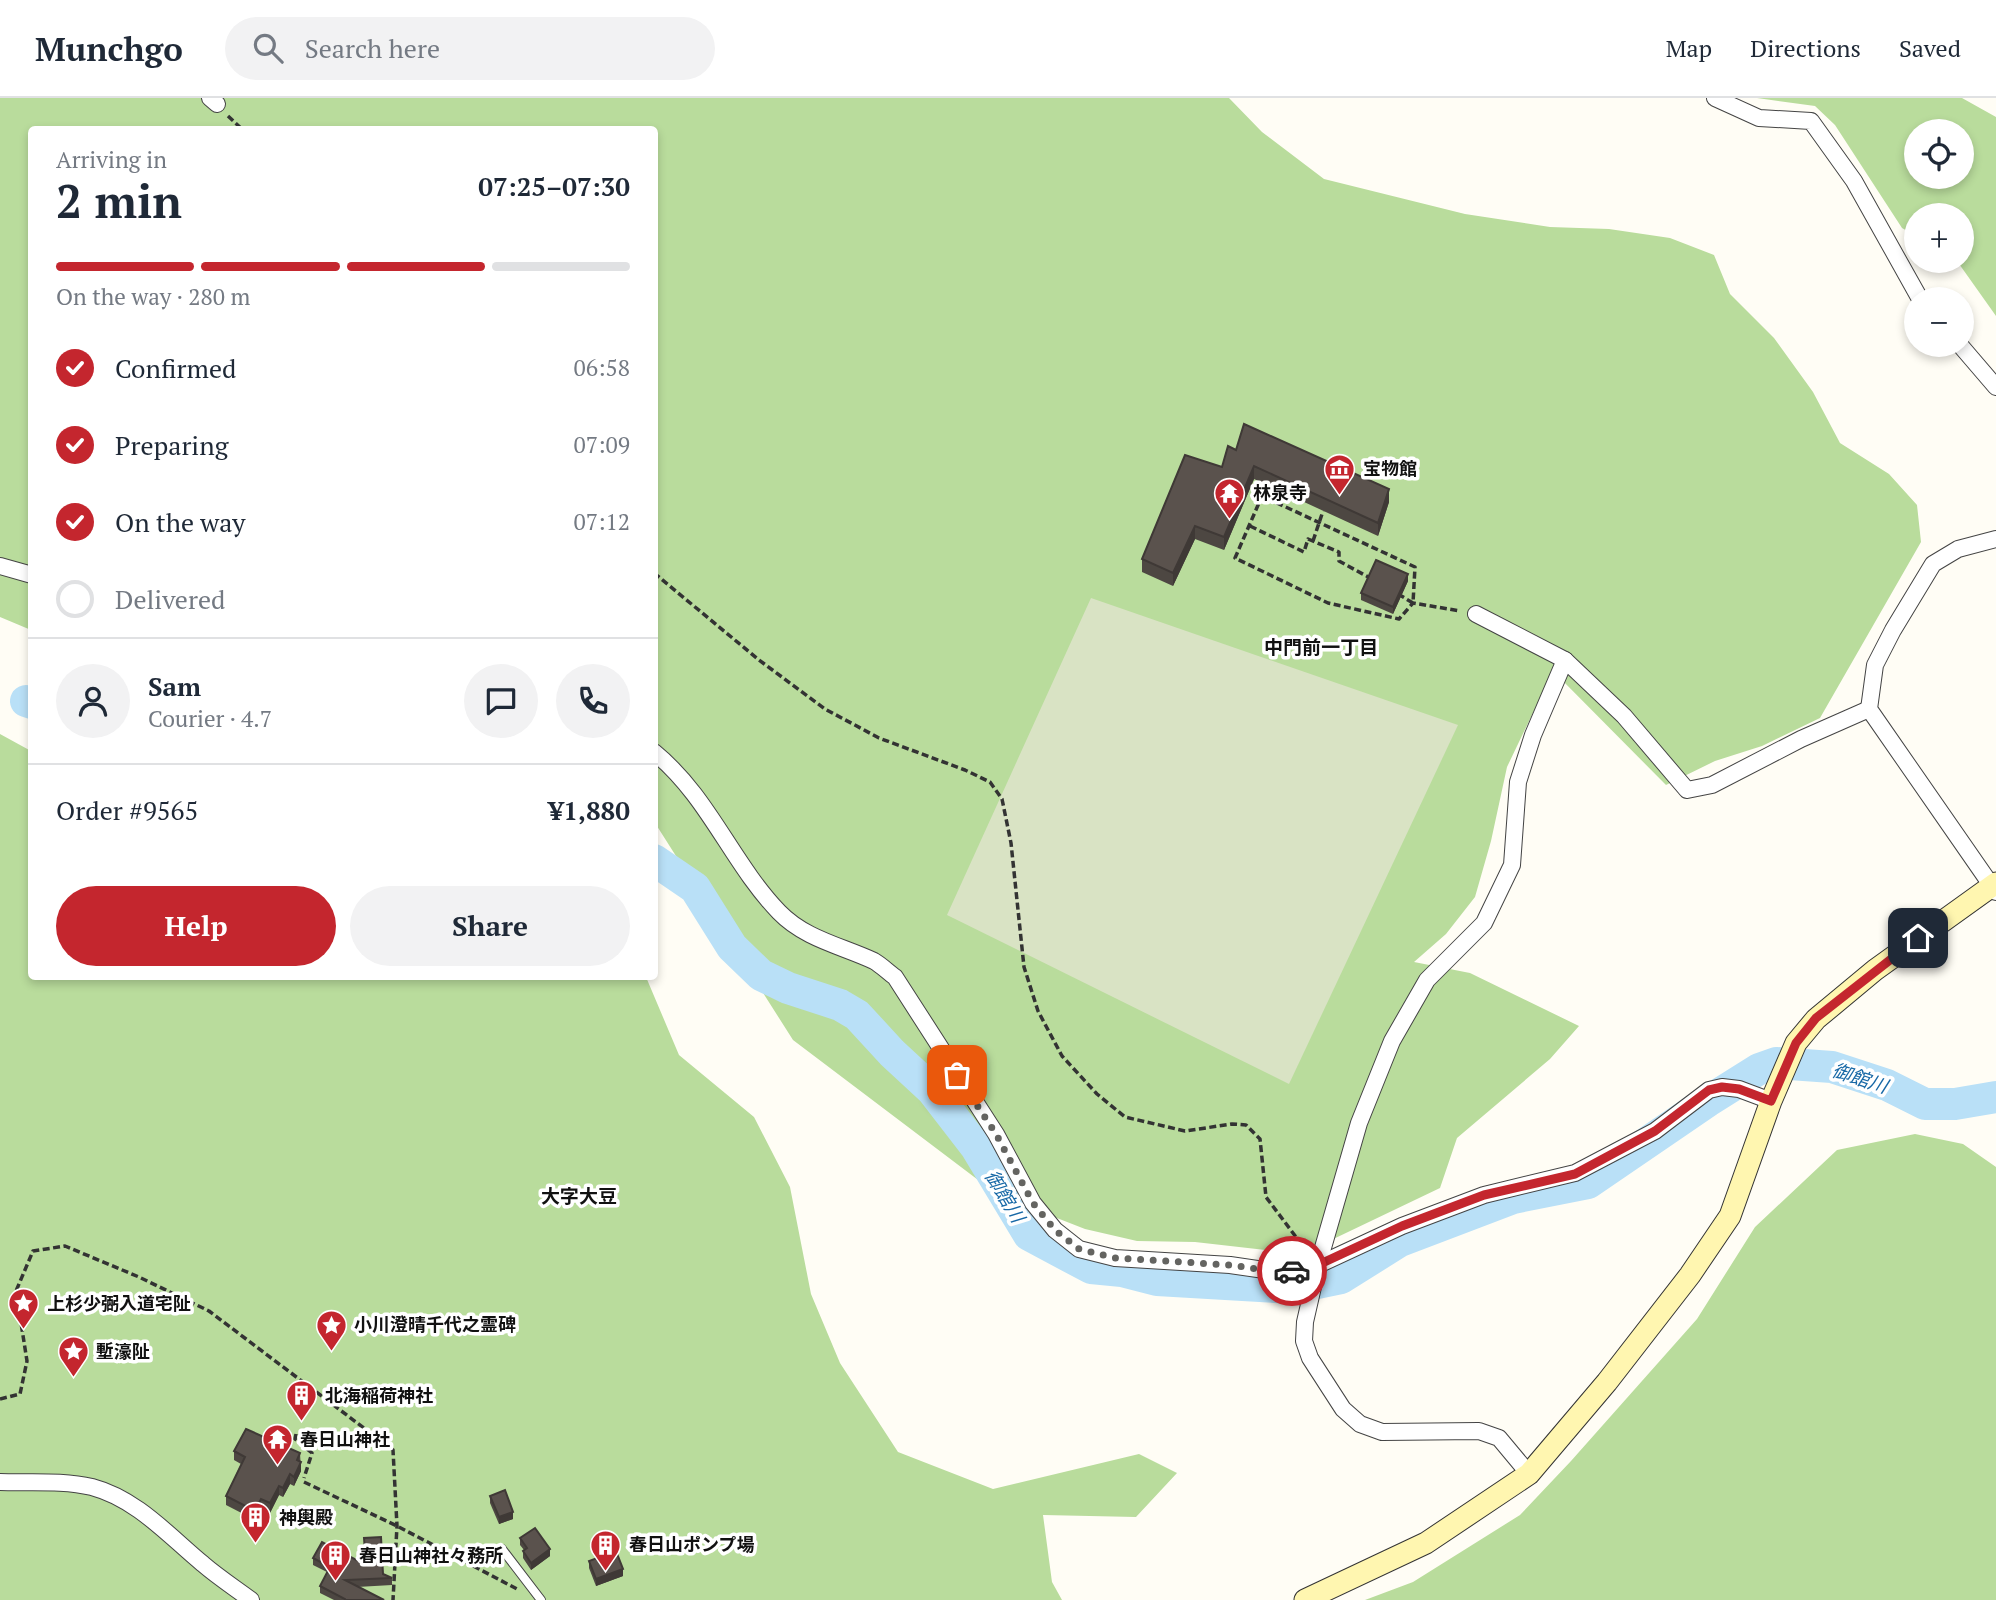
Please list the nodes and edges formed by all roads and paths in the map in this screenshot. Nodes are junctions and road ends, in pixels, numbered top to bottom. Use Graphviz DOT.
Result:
graph roads {
  1 [pos="1715,98"];
  2 [pos="1913,287"];
  3 [pos="1970,357"];
  4 [pos="1996,387"];
  5 [pos="1323,511"];
  6 [pos="1250,526"];
  7 [pos="1996,540"];
  8 [pos="1313,541"];
  9 [pos="0,566"];
  10 [pos="28,574"];
  11 [pos="658,576"];
  12 [pos="1371,579"];
  13 [pos="1392,591"];
  14 [pos="1413,603"];
  15 [pos="1476,614"];
  16 [pos="1565,660"];
  17 [pos="1869,709"];
  18 [pos="658,755"];
  19 [pos="1995,887"];
  20 [pos="1771,1101"];
  21 [pos="1318,1265"];
  22 [pos="0,1399"];
  23 [pos="296,1434"];
  24 [pos="1529,1474"];
  25 [pos="0,1482"];
  26 [pos="397,1526"];
  27 [pos="502,1549"];
  28 [pos="517,1589"];
  29 [pos="251,1600"];
  30 [pos="393,1600"];
  31 [pos="541,1600"];
  32 [pos="1305,1600"];
  1 -- 2 [label="street"];
  3 -- 4 [label="street"];
  5 -- 8 [label="path"];
  6 -- 8 [label="path"];
  6 -- 14 [label="path"];
  6 -- 14 [label="path"];
  7 -- 17 [label="street"];
  8 -- 12 [label="path"];
  9 -- 10 [label="street"];
  11 -- 21 [label="path"];
  13 -- 14 [label="path"];
  14 -- 15 [label="path"];
  15 -- 16 [label="street"];
  16 -- 17 [label="street"];
  16 -- 21 [label="street"];
  17 -- 19 [label="street"];
  18 -- 21 [label="street"];
  19 -- 20 [label="main road"];
  20 -- 21 [label="street"];
  20 -- 24 [label="main road"];
  21 -- 24 [label="street"];
  22 -- 26 [label="path"];
  23 -- 26 [label="path"];
  24 -- 32 [label="main road"];
  25 -- 29 [label="street"];
  26 -- 28 [label="path"];
  26 -- 30 [label="path"];
  27 -- 31 [label="lane"];
}
